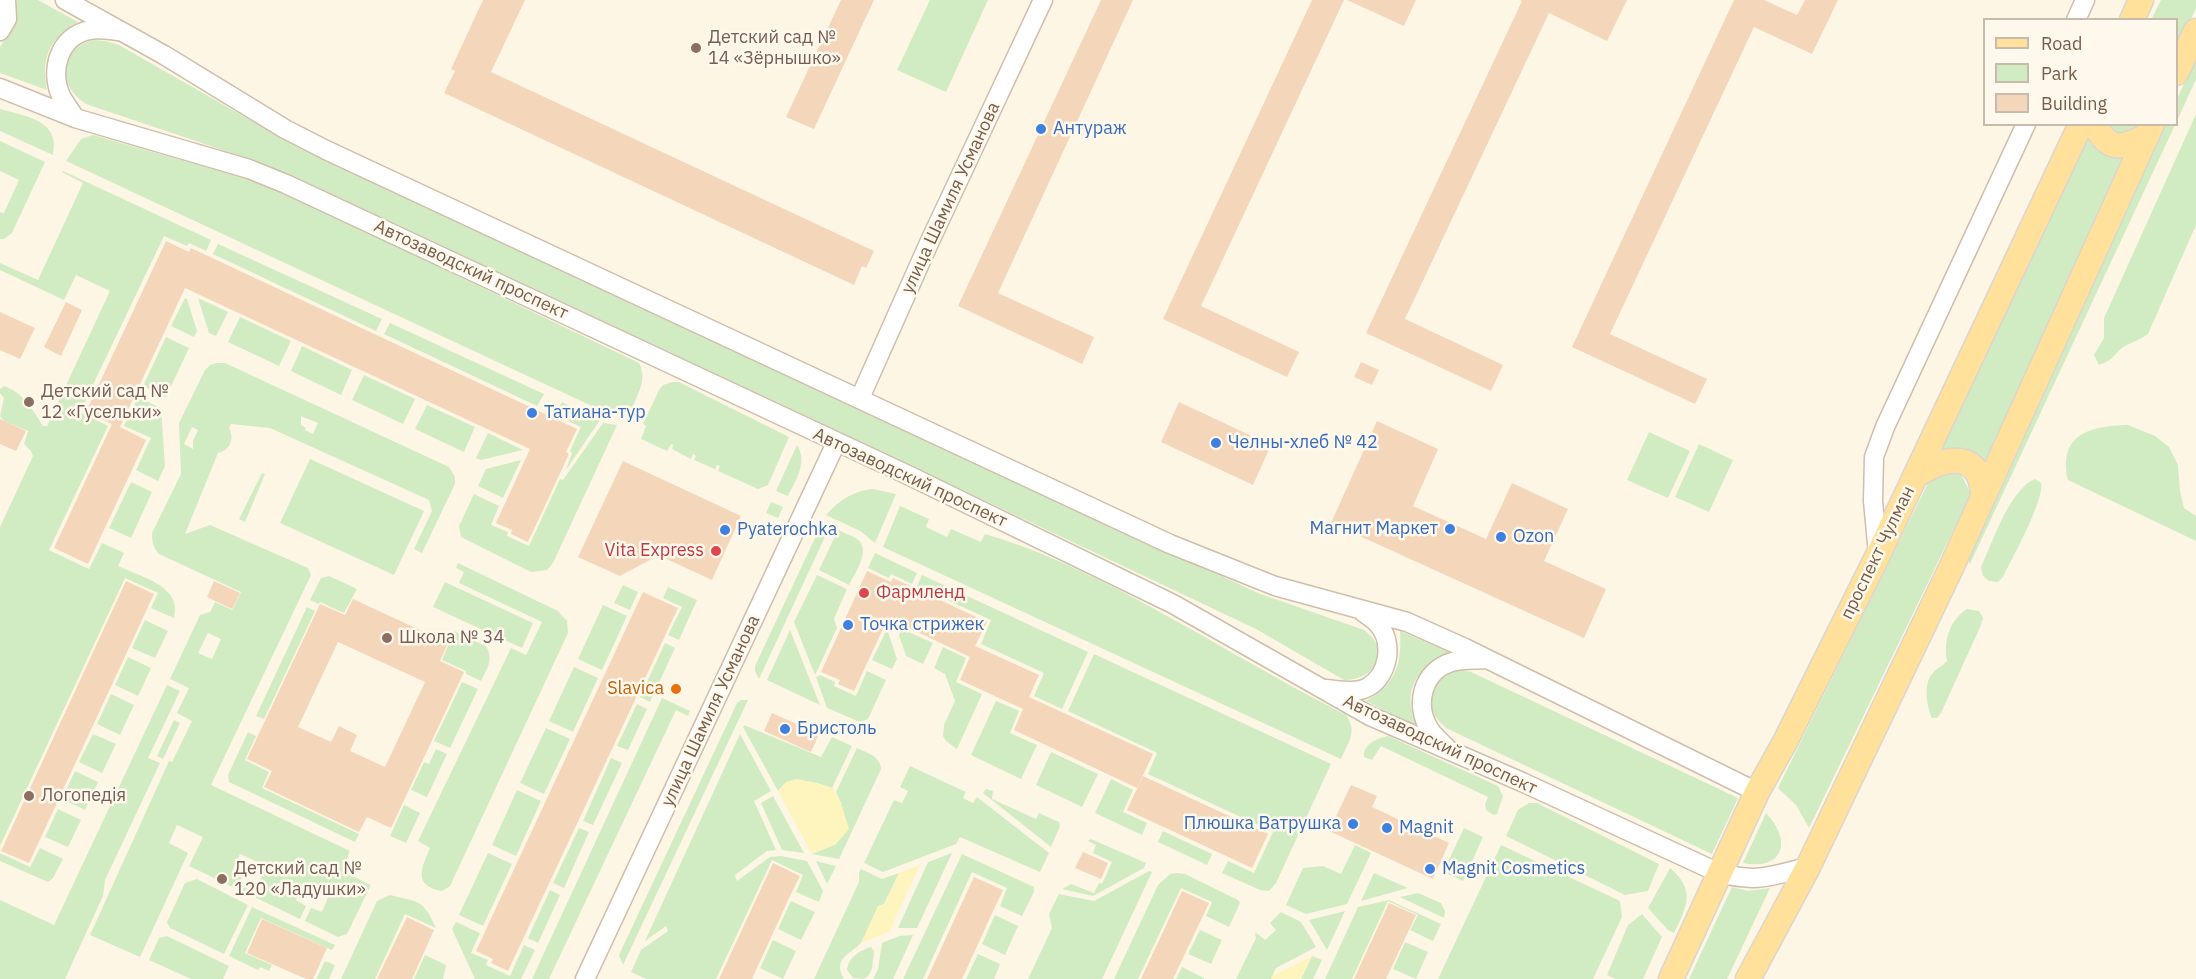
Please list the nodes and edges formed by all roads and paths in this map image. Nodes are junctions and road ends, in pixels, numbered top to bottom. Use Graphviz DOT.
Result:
graph roads {
  1 [pos="6,0"];
  2 [pos="65,0"];
  3 [pos="1044,0"];
  4 [pos="2085,0"];
  5 [pos="2141,0"];
  6 [pos="2077,18"];
  7 [pos="2133,18"];
  8 [pos="2196,31"];
  9 [pos="0,32"];
  10 [pos="123,32"];
  11 [pos="2178,69"];
  12 [pos="0,88"];
  13 [pos="75,117"];
  14 [pos="2025,126"];
  15 [pos="2080,126"];
  16 [pos="2096,126"];
  17 [pos="2150,130"];
  18 [pos="860,398"];
  19 [pos="836,443"];
  20 [pos="1915,476"];
  21 [pos="1983,497"];
  22 [pos="1878,555"];
  23 [pos="1359,609"];
  24 [pos="1487,659"];
  25 [pos="1320,688"];
  26 [pos="1450,751"];
  27 [pos="1757,792"];
  28 [pos="1808,867"];
  29 [pos="1719,873"];
  30 [pos="585,979"];
  31 [pos="1671,979"];
  32 [pos="1748,979"];
  1 -- 9 [label="street"];
  2 -- 10 [label="street"];
  3 -- 18 [label="street, улица Шамиля Усманова"];
  4 -- 6 [label="street"];
  5 -- 7 [label="main road"];
  8 -- 11 [label="main road"];
  10 -- 13 [label="street"];
  10 -- 18 [label="street"];
  12 -- 13 [label="street, Автозаводский проспект"];
  13 -- 19 [label="street, Автозаводский проспект"];
  14 -- 22 [label="street"];
  15 -- 20 [label="main road, проспект Чулман"];
  16 -- 17 [label="main road"];
  17 -- 21 [label="main road"];
  18 -- 23 [label="street"];
  19 -- 25 [label="street, Автозаводский проспект"];
  19 -- 30 [label="street, улица Шамиля Усманова"];
  20 -- 21 [label="main road"];
  20 -- 22 [label="main road, проспект Чулман"];
  21 -- 28 [label="main road"];
  22 -- 27 [label="main road, проспект Чулман"];
  23 -- 24 [label="street"];
  23 -- 25 [label="street"];
  24 -- 26 [label="street"];
  24 -- 27 [label="street"];
  25 -- 26 [label="street, Автозаводский проспект"];
  26 -- 29 [label="street, Автозаводский проспект"];
  27 -- 29 [label="main road, проспект Чулман"];
  28 -- 29 [label="street, Автозаводский проспект"];
  28 -- 32 [label="main road"];
  29 -- 31 [label="main road, проспект Чулман"];
}
